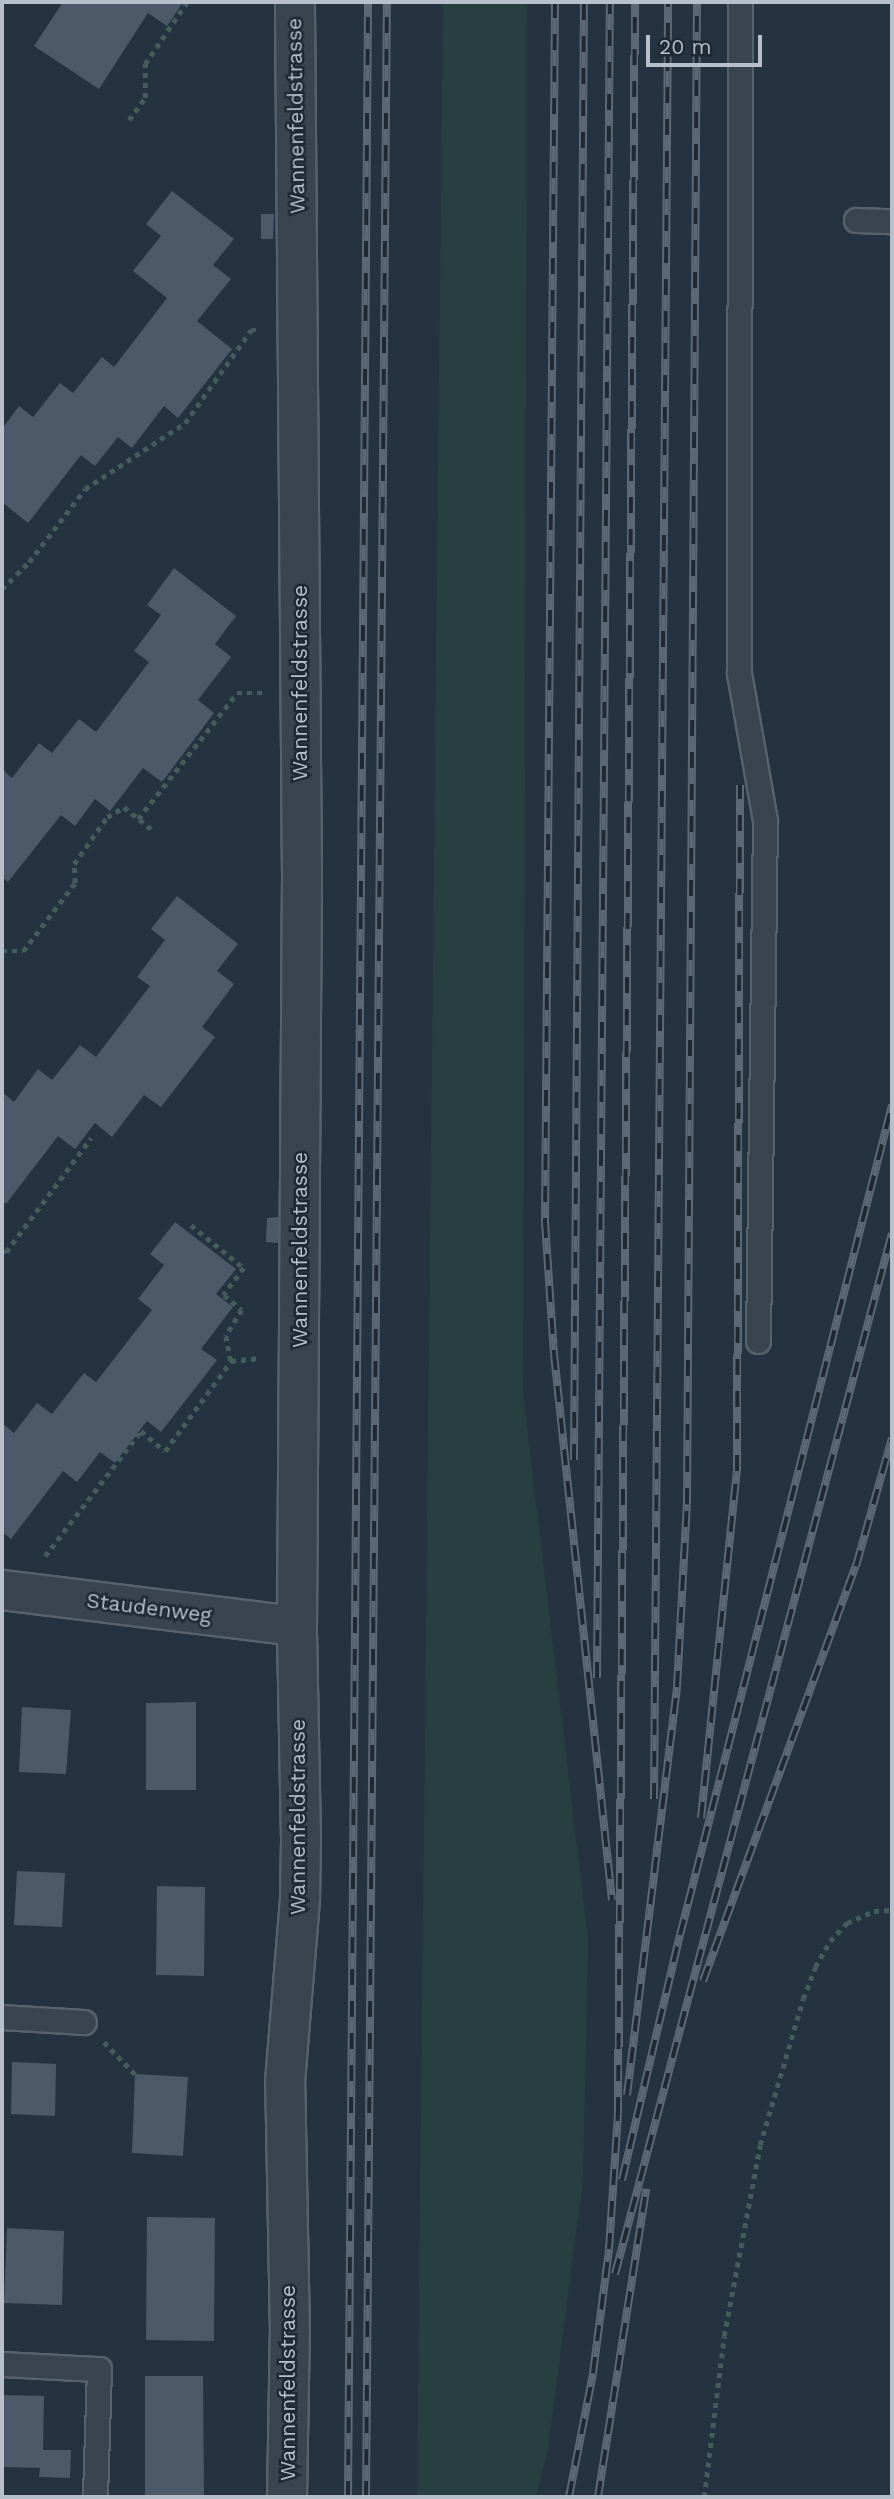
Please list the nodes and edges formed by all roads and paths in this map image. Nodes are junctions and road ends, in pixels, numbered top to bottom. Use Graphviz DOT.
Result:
graph roads {
  1 [pos="187,2"];
  2 [pos="295,2"];
  3 [pos="740,2"];
  4 [pos="130,120"];
  5 [pos="856,220"];
  6 [pos="892,221"];
  7 [pos="298,329"];
  8 [pos="2,589"];
  9 [pos="300,693"];
  10 [pos="138,818"];
  11 [pos="154,831"];
  12 [pos="2,951"];
  13 [pos="91,1138"];
  14 [pos="191,1225"];
  15 [pos="2,1252"];
  16 [pos="758,1341"];
  17 [pos="231,1361"];
  18 [pos="299,1367"];
  19 [pos="19,1592"];
  20 [pos="297,1626"];
  21 [pos="892,1910"];
  22 [pos="2,2017"];
  23 [pos="83,2022"];
  24 [pos="135,2074"];
  25 [pos="2,2364"];
  26 [pos="95,2497"];
  27 [pos="287,2497"];
  28 [pos="704,2497"];
  1 -- 4 [label="path"];
  2 -- 7 [label="street, Wannenfeldstrasse"];
  3 -- 16 [label="lane"];
  5 -- 6 [label="lane"];
  7 -- 8 [label="path"];
  7 -- 9 [label="street, Wannenfeldstrasse"];
  9 -- 10 [label="path"];
  9 -- 18 [label="street, Wannenfeldstrasse"];
  10 -- 11 [label="path"];
  10 -- 12 [label="path"];
  13 -- 15 [label="path"];
  14 -- 17 [label="path"];
  17 -- 18 [label="path"];
  17 -- 19 [label="path"];
  18 -- 20 [label="street, Wannenfeldstrasse"];
  19 -- 20 [label="street, Staudenweg"];
  20 -- 27 [label="street, Wannenfeldstrasse"];
  21 -- 28 [label="path"];
  22 -- 23 [label="lane"];
  23 -- 24 [label="path"];
  25 -- 26 [label="lane"];
}
